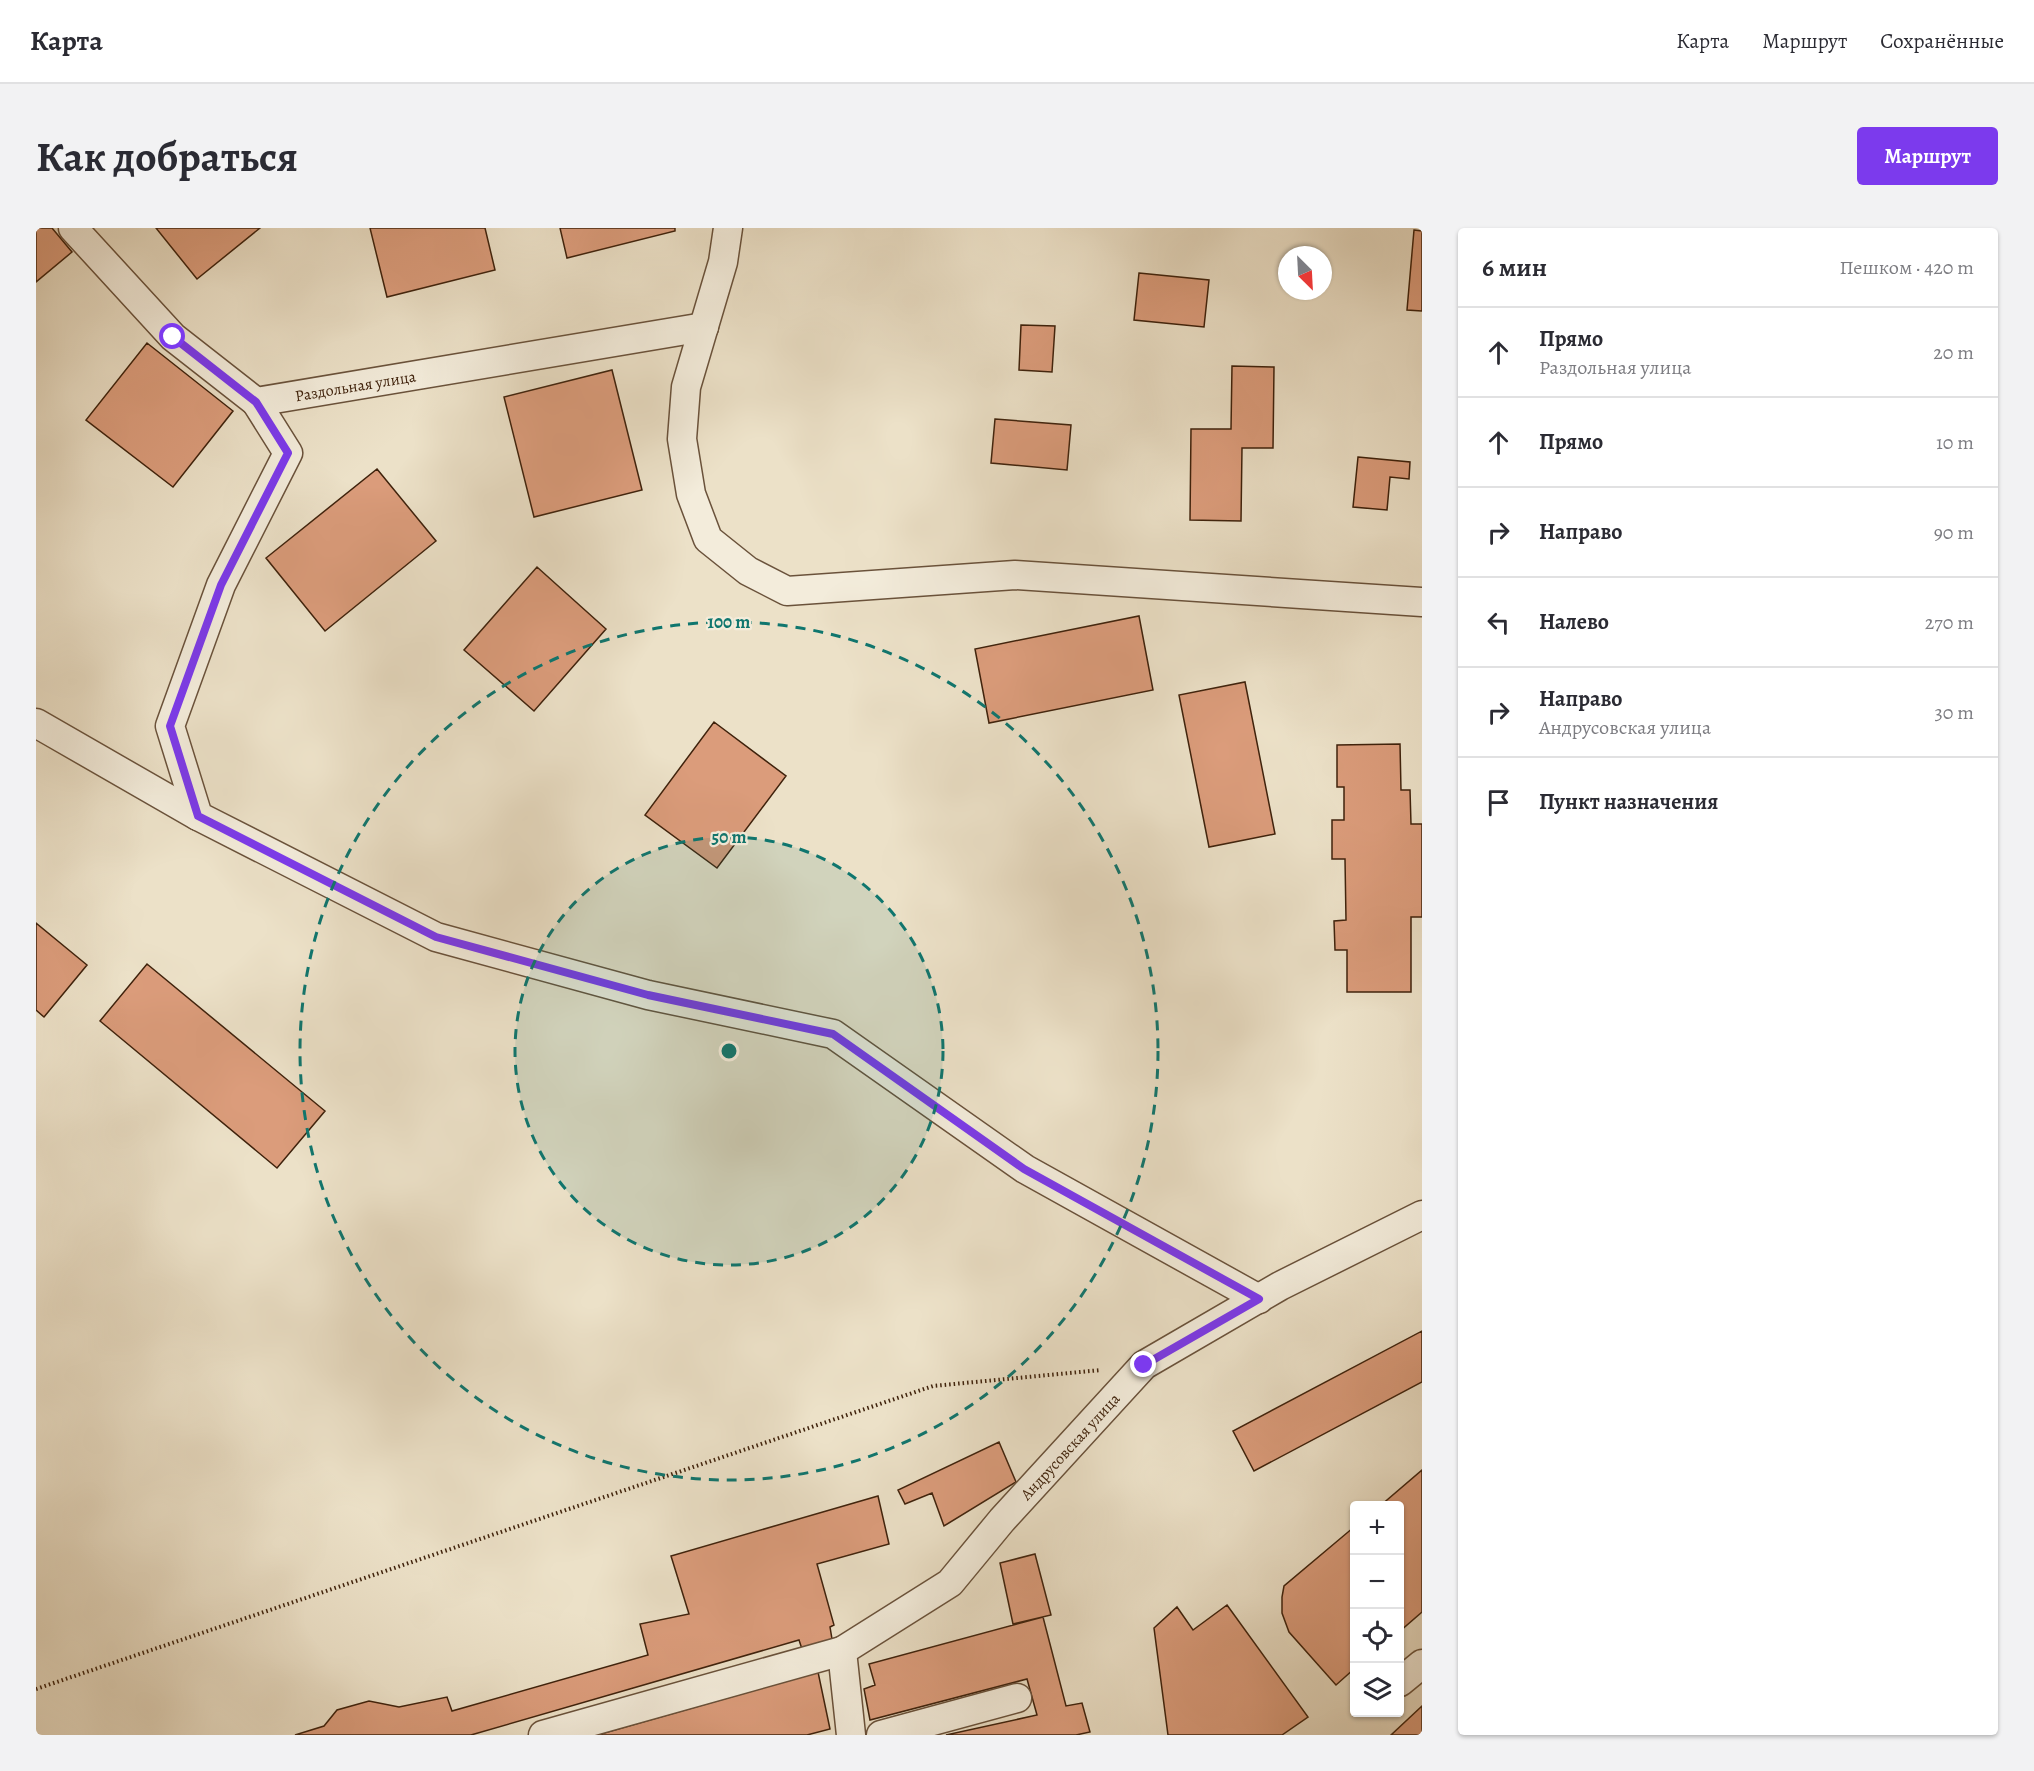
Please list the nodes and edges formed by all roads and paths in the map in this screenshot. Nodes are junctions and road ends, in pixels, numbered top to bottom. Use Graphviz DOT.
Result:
graph roads {
  1 [pos="73,228"];
  2 [pos="728,228"];
  3 [pos="704,327"];
  4 [pos="256,402"];
  5 [pos="1422,602"];
  6 [pos="36,723"];
  7 [pos="198,816"];
  8 [pos="1422,1215"];
  9 [pos="1259,1299"];
  10 [pos="1144,1365"];
  11 [pos="842,1651"];
  12 [pos="1422,1664"];
  13 [pos="1404,1679"];
  14 [pos="36,1689"];
  15 [pos="1017,1698"];
  16 [pos="543,1735"];
  17 [pos="851,1735"];
  18 [pos="881,1735"];
  1 -- 4 [label="street"];
  2 -- 3 [label="street"];
  3 -- 4 [label="street, Раздольная улица"];
  3 -- 5 [label="street"];
  4 -- 7 [label="street"];
  6 -- 7 [label="street"];
  7 -- 9 [label="street"];
  8 -- 9 [label="street, Андрусовская улица"];
  9 -- 10 [label="street, Андрусовская улица"];
  10 -- 11 [label="street, Андрусовская улица"];
  10 -- 14 [label="path"];
  11 -- 16 [label="street, Андрусовская улица"];
  11 -- 17 [label="street"];
  12 -- 13 [label="street"];
  15 -- 18 [label="street"];
}
